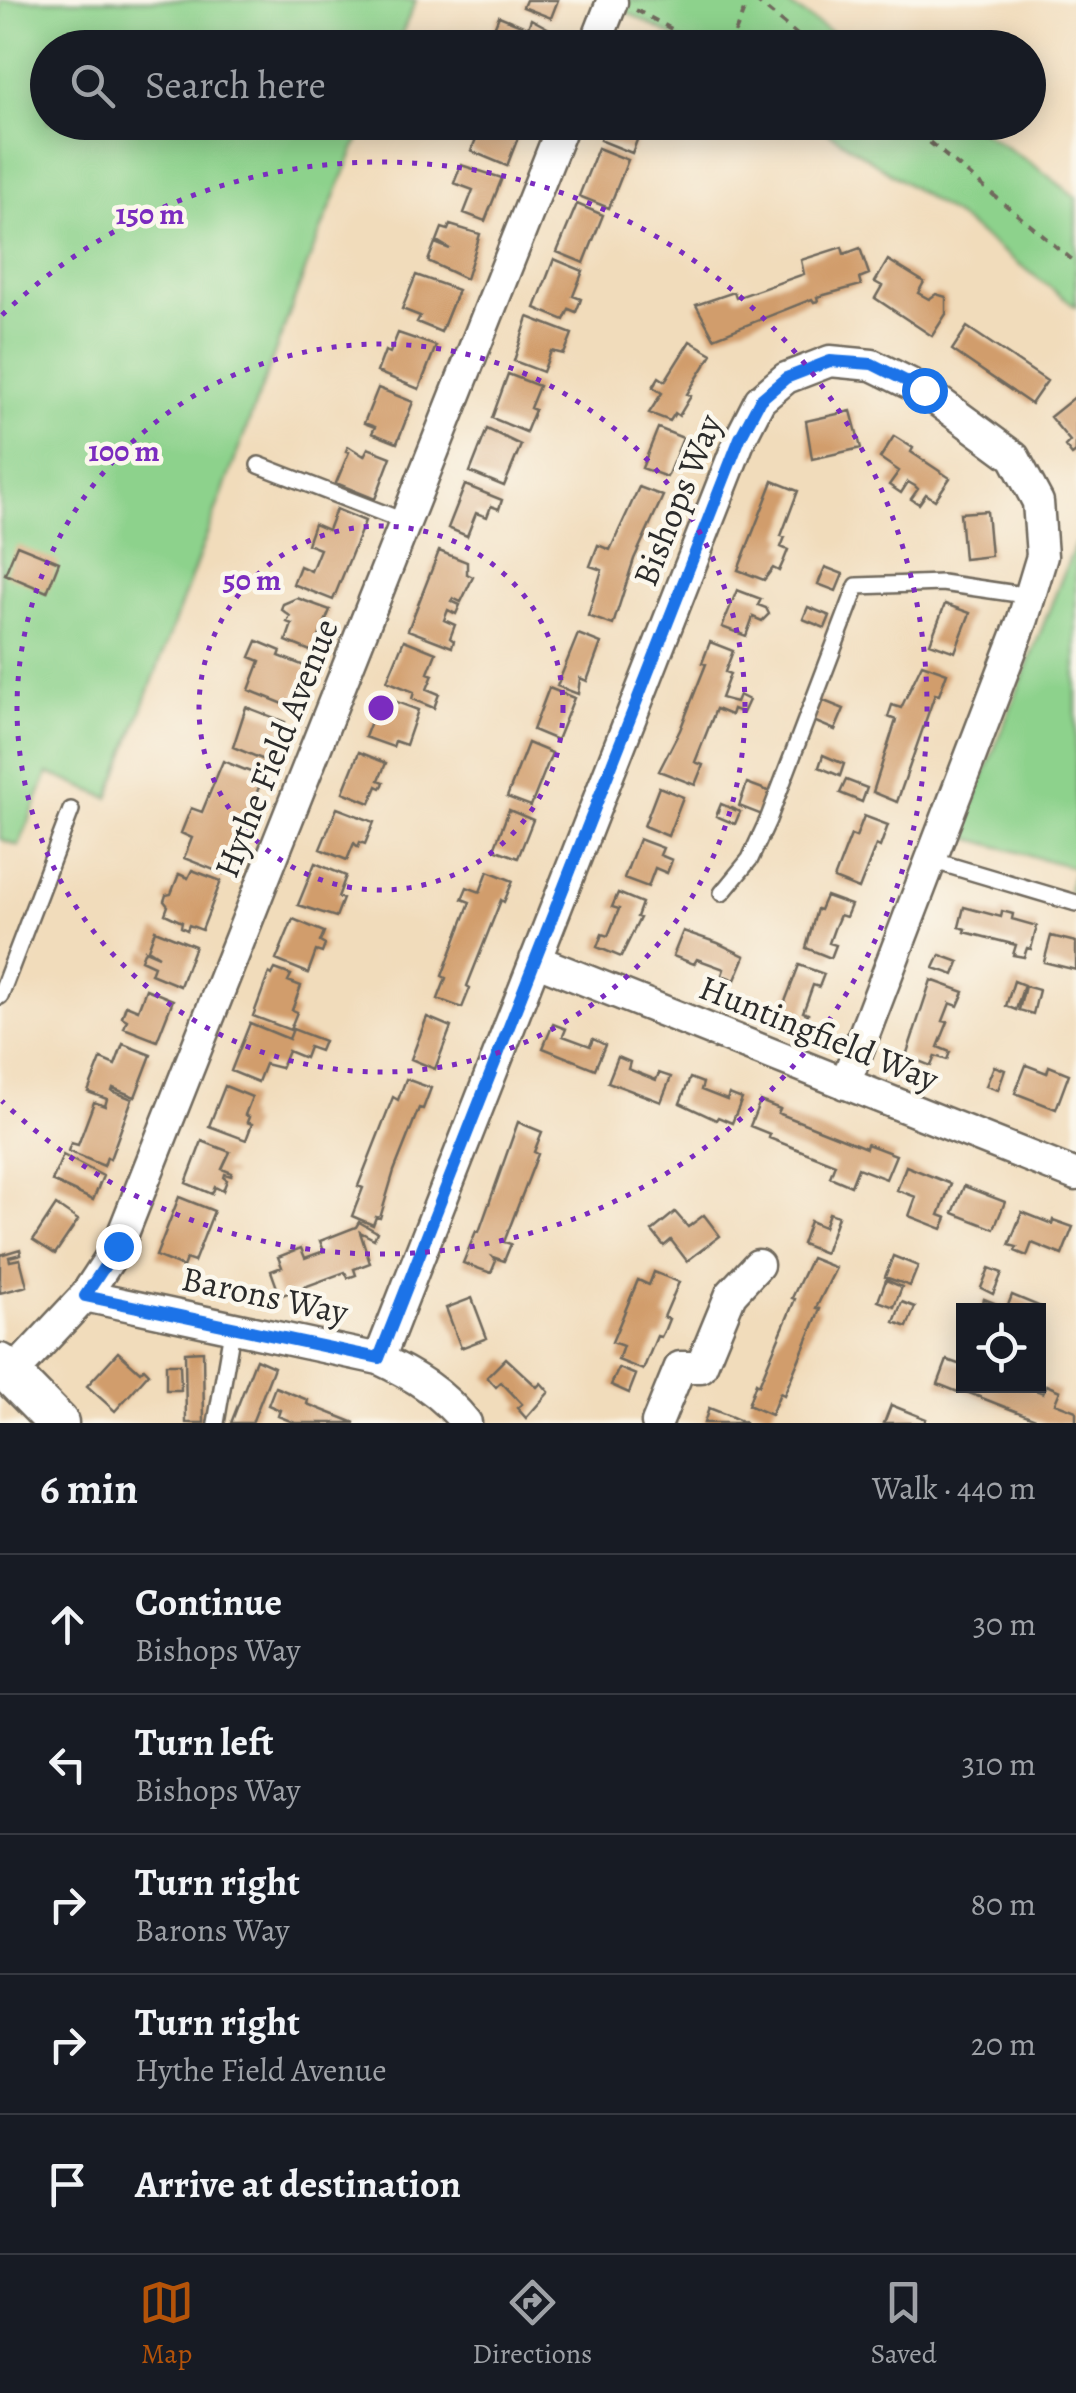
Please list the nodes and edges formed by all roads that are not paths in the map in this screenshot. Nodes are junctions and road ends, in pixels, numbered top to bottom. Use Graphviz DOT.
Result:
graph roads {
  1 [pos="612,2"];
  2 [pos="601,30"];
  3 [pos="557,140"];
  4 [pos="259,465"];
  5 [pos="406,522"];
  6 [pos="1030,596"];
  7 [pos="71,810"];
  8 [pos="931,860"];
  9 [pos="722,893"];
  10 [pos="1076,904"];
  11 [pos="535,960"];
  12 [pos="0,996"];
  13 [pos="845,1084"];
  14 [pos="1076,1175"];
  15 [pos="758,1266"];
  16 [pos="85,1296"];
  17 [pos="232,1325"];
  18 [pos="379,1358"];
  19 [pos="6,1369"];
  20 [pos="58,1423"];
  21 [pos="216,1423"];
  22 [pos="466,1423"];
  23 [pos="658,1423"];
  1 -- 2 [label="street"];
  3 -- 5 [label="street, Hythe Field Avenue"];
  4 -- 5 [label="lane"];
  5 -- 16 [label="street, Hythe Field Avenue"];
  6 -- 8 [label="street, Bishops Way"];
  6 -- 9 [label="lane"];
  6 -- 11 [label="street, Bishops Way"];
  7 -- 12 [label="lane"];
  8 -- 10 [label="lane"];
  8 -- 13 [label="street, Bishops Way"];
  11 -- 13 [label="street, Huntingfield Way"];
  11 -- 18 [label="street, Bishops Way"];
  13 -- 14 [label="street, Huntingfield Way"];
  15 -- 23 [label="street"];
  16 -- 17 [label="street, Barons Way"];
  16 -- 19 [label="street, Hythe Field Avenue"];
  17 -- 18 [label="street, Barons Way"];
  17 -- 21 [label="lane"];
  18 -- 22 [label="street, Barons Way"];
  19 -- 20 [label="main road"];
}
